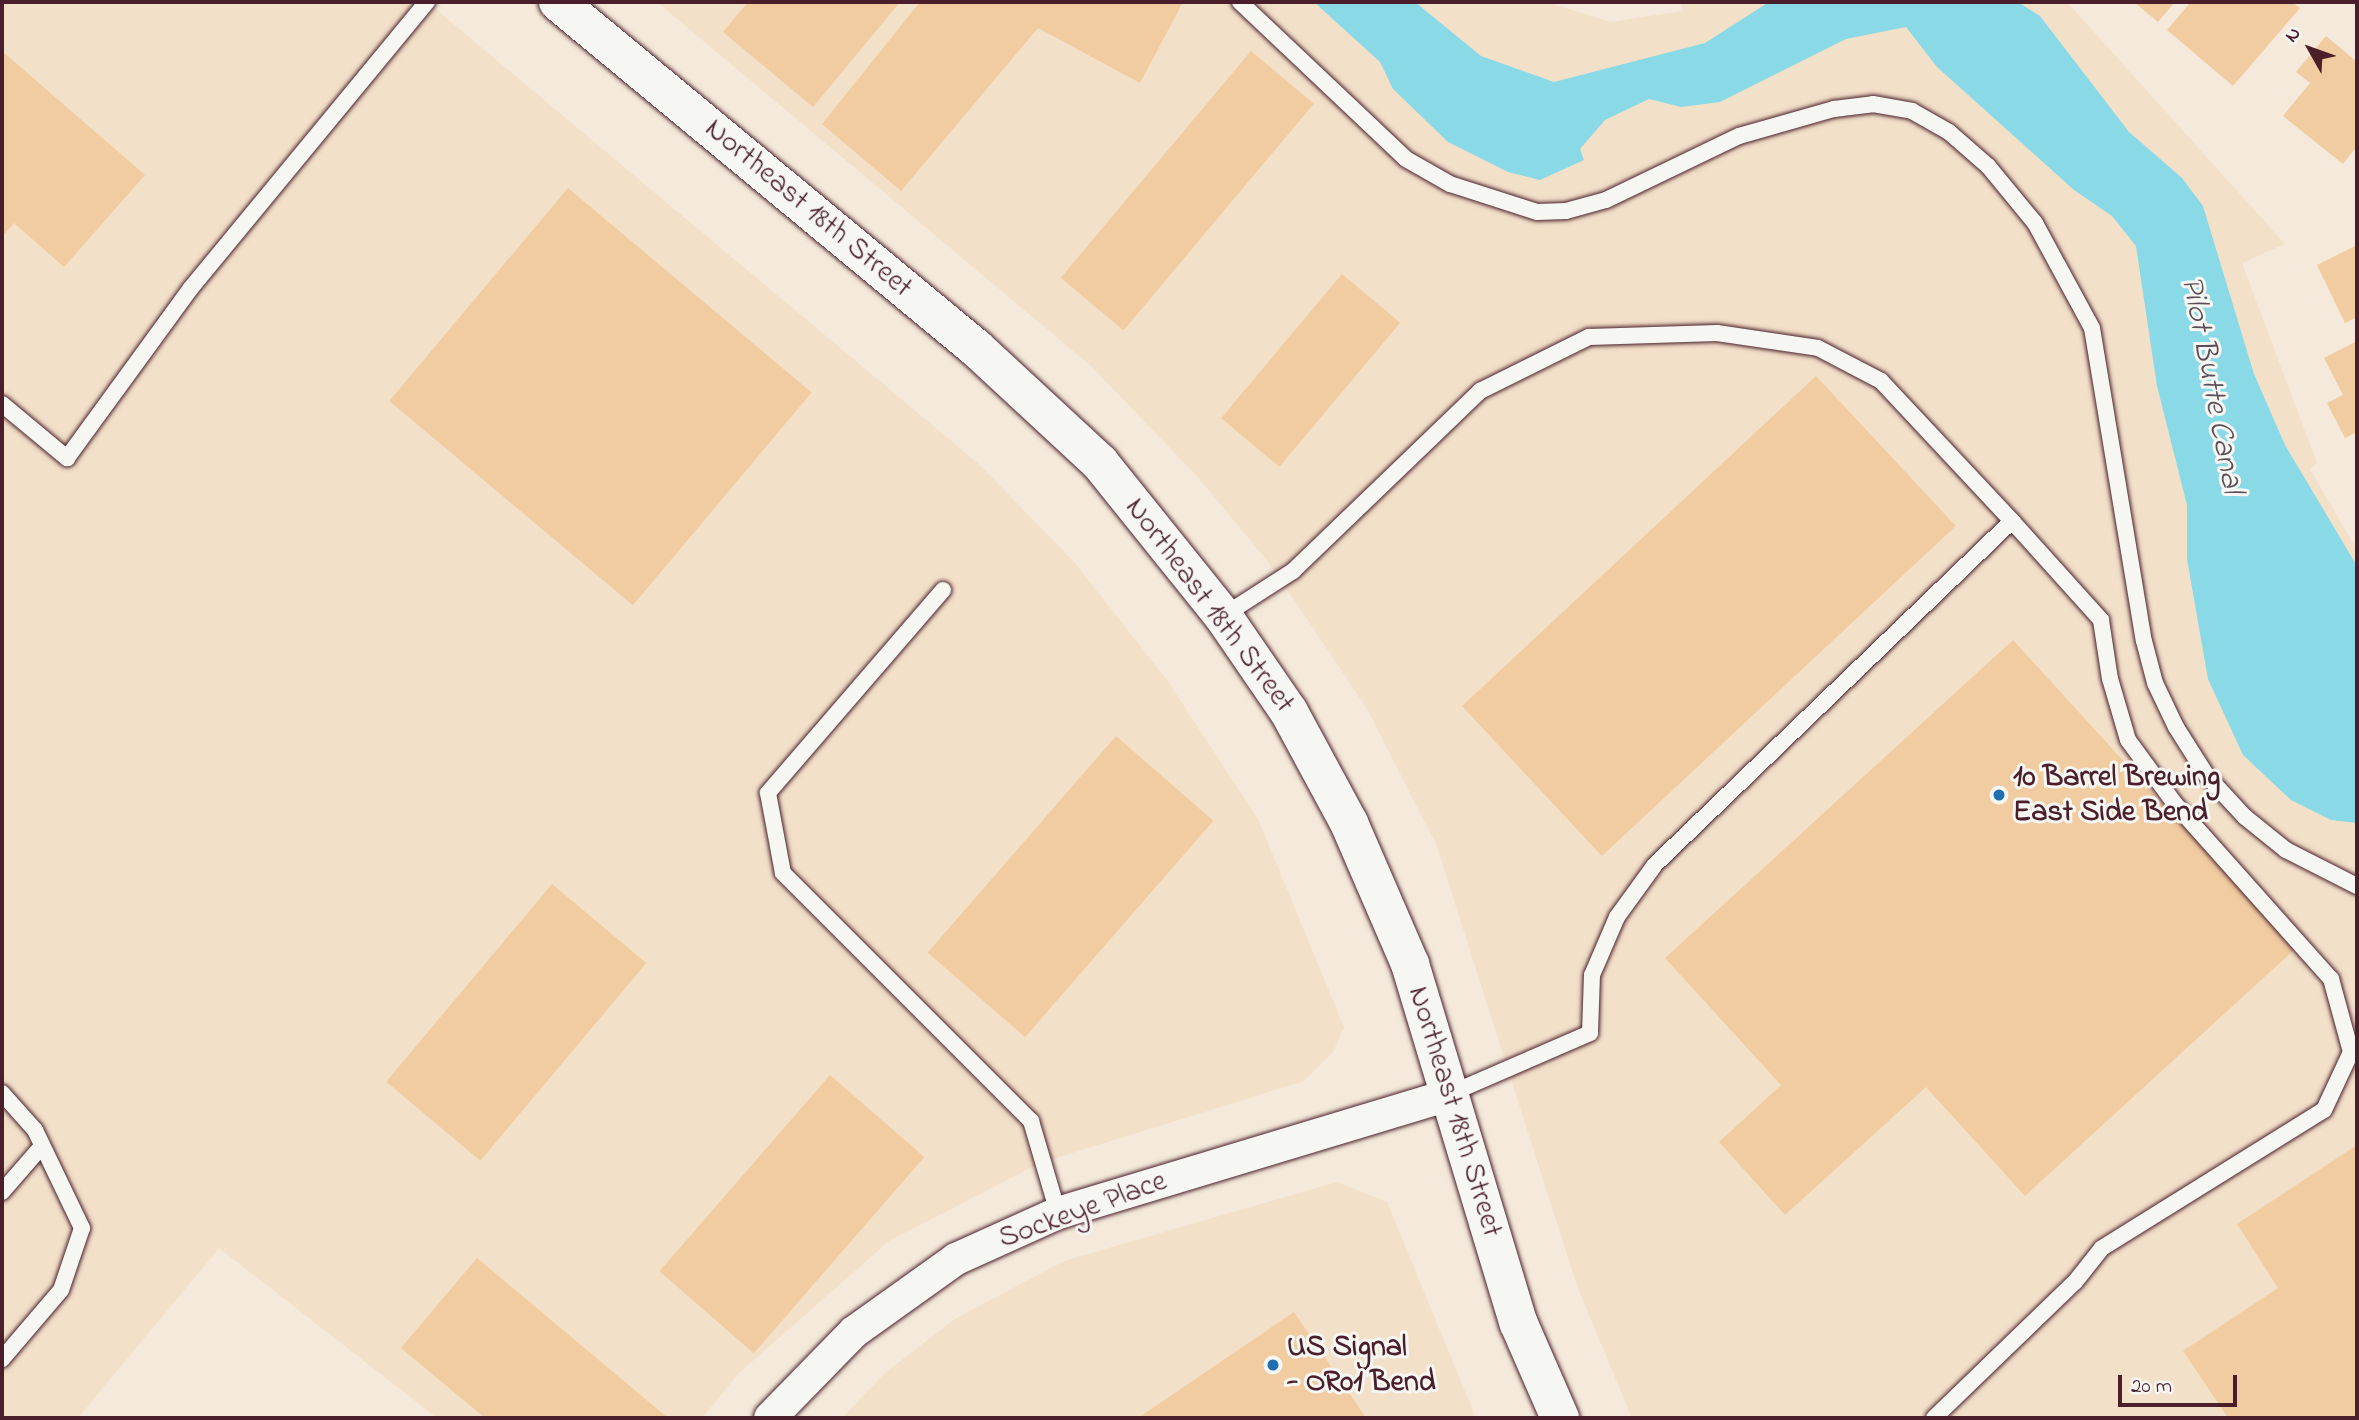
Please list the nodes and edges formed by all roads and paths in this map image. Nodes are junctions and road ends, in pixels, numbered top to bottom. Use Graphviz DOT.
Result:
graph roads {
  1 [pos="427,2"];
  2 [pos="558,2"];
  3 [pos="1240,2"];
  4 [pos="2,404"];
  5 [pos="2012,521"];
  6 [pos="943,590"];
  7 [pos="1223,616"];
  8 [pos="2357,886"];
  9 [pos="2,1093"];
  10 [pos="1448,1095"];
  11 [pos="42,1146"];
  12 [pos="2,1192"];
  13 [pos="1058,1213"];
  14 [pos="2,1359"];
  15 [pos="770,1418"];
  16 [pos="1560,1418"];
  17 [pos="1934,1418"];
  1 -- 4 [label="lane"];
  2 -- 7 [label="street, Northeast 18th Street"];
  3 -- 8 [label="lane"];
  5 -- 7 [label="lane"];
  5 -- 10 [label="lane"];
  5 -- 17 [label="lane"];
  6 -- 13 [label="lane"];
  7 -- 10 [label="street, Northeast 18th Street"];
  9 -- 11 [label="lane"];
  10 -- 13 [label="street, Sockeye Place"];
  10 -- 16 [label="street, Northeast 18th Street"];
  11 -- 12 [label="lane"];
  11 -- 14 [label="lane"];
  13 -- 15 [label="street, Sockeye Place"];
}
